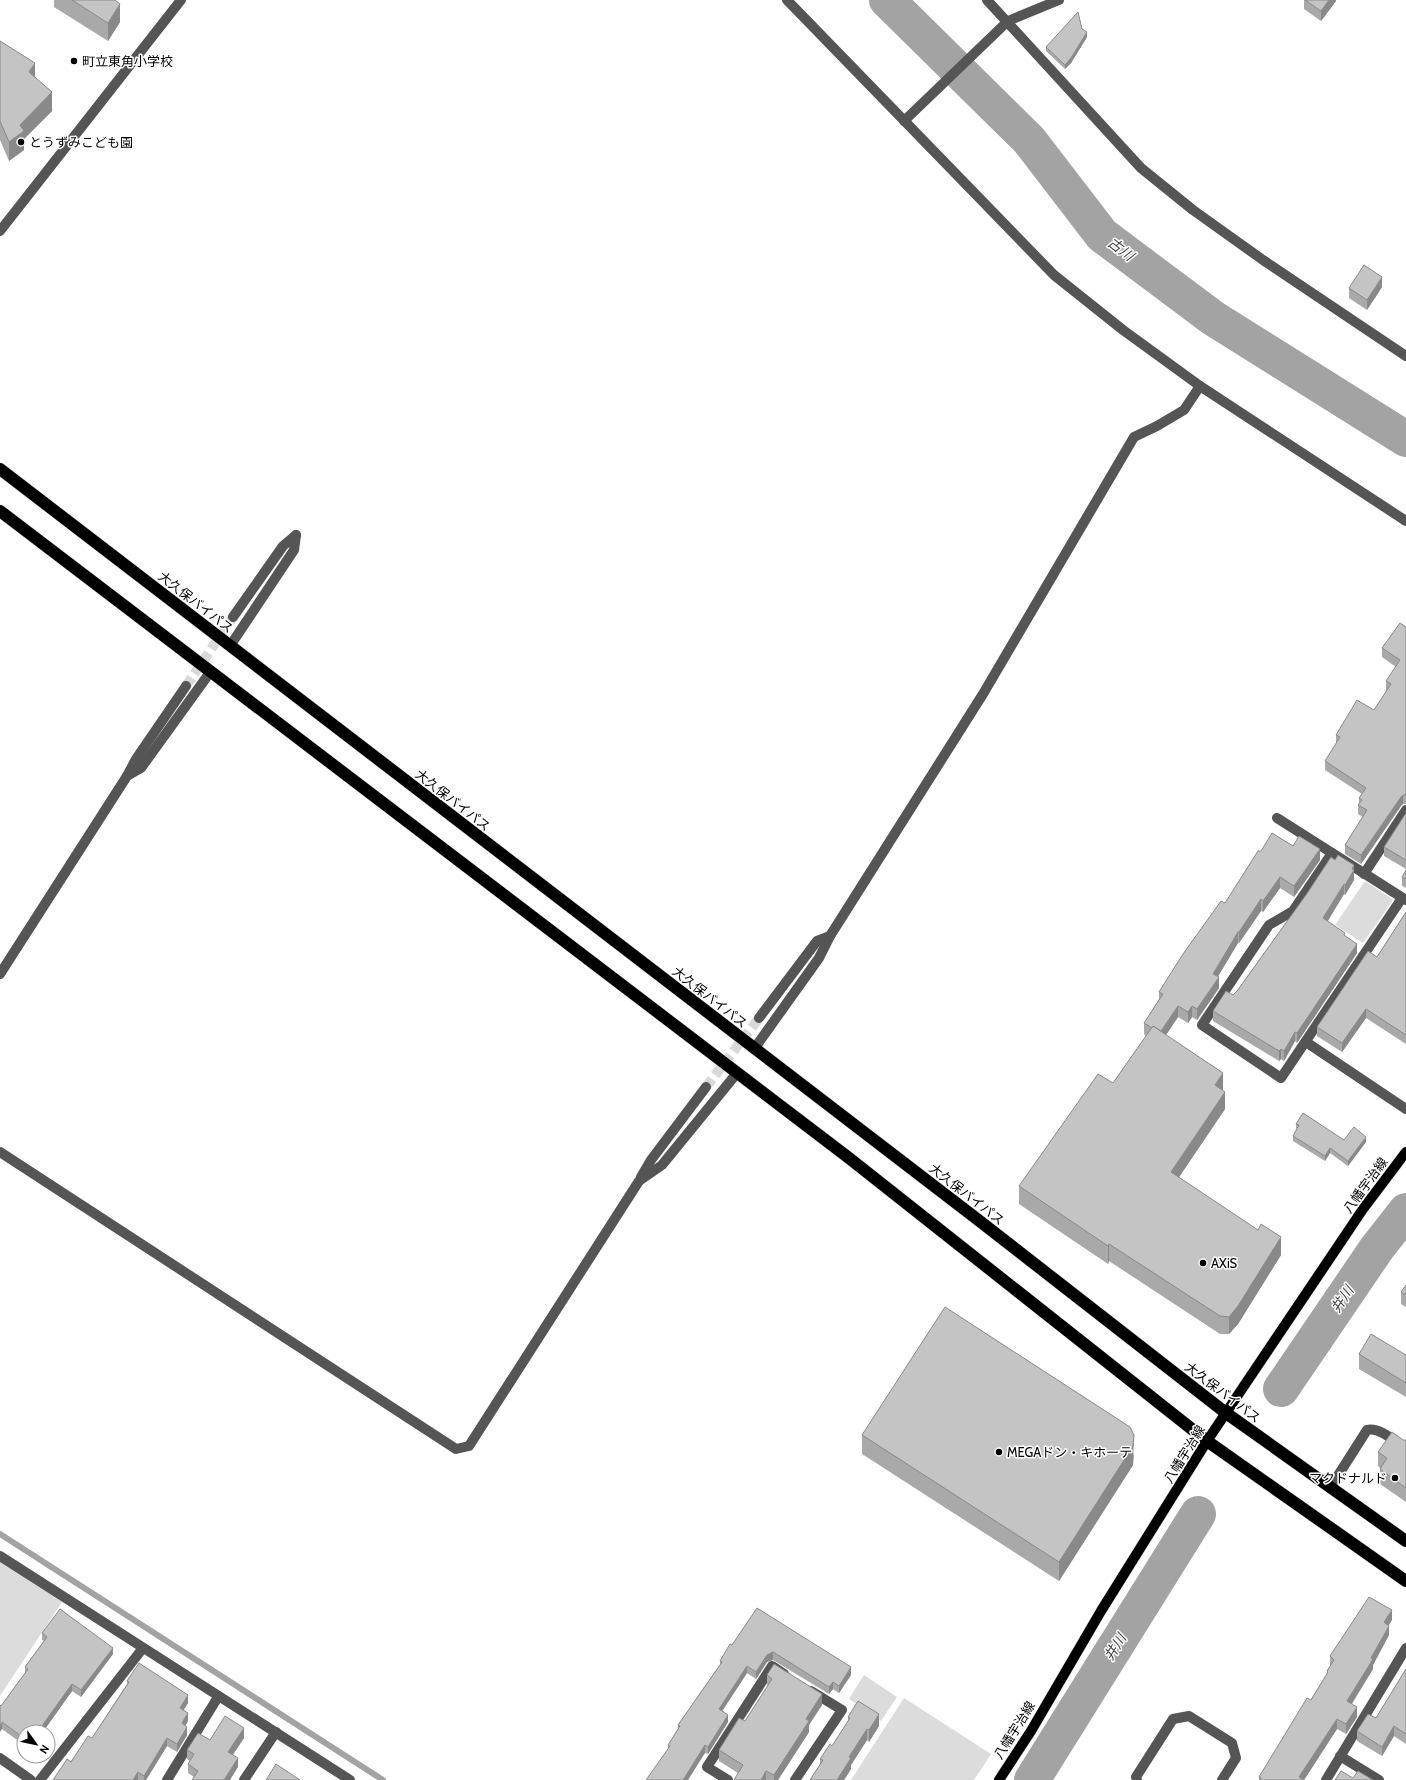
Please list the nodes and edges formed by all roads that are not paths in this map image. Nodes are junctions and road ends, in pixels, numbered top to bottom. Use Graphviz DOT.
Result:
graph roads {
  1 [pos="181,0"];
  2 [pos="787,0"];
  3 [pos="987,0"];
  4 [pos="1059,0"];
  5 [pos="1008,21"];
  6 [pos="906,119"];
  7 [pos="0,231"];
  8 [pos="1406,356"];
  9 [pos="1200,386"];
  10 [pos="0,469"];
  11 [pos="0,512"];
  12 [pos="1406,521"];
  13 [pos="233,617"];
  14 [pos="230,646"];
  15 [pos="211,671"];
  16 [pos="186,686"];
  17 [pos="127,776"];
  18 [pos="1406,810"];
  19 [pos="1277,818"];
  20 [pos="1332,853"];
  21 [pos="1364,874"];
  22 [pos="1404,899"];
  23 [pos="830,936"];
  24 [pos="0,974"];
  25 [pos="759,1018"];
  26 [pos="1306,1042"];
  27 [pos="754,1048"];
  28 [pos="737,1073"];
  29 [pos="706,1087"];
  30 [pos="1406,1108"];
  31 [pos="0,1152"];
  32 [pos="1406,1152"];
  33 [pos="639,1181"];
  34 [pos="1226,1413"];
  35 [pos="1207,1441"];
  36 [pos="1406,1449"];
  37 [pos="1330,1488"];
  38 [pos="1406,1541"];
  39 [pos="0,1556"];
  40 [pos="1406,1581"];
  41 [pos="143,1648"];
  42 [pos="1406,1648"];
  43 [pos="791,1678"];
  44 [pos="804,1686"];
  45 [pos="218,1697"];
  46 [pos="276,1732"];
  47 [pos="1340,1756"];
  48 [pos="0,1758"];
  49 [pos="721,1778"];
  50 [pos="31,1780"];
  51 [pos="40,1780"];
  52 [pos="167,1780"];
  53 [pos="244,1780"];
  54 [pos="350,1780"];
  55 [pos="795,1780"];
  56 [pos="999,1780"];
  57 [pos="1137,1780"];
  58 [pos="1222,1780"];
  59 [pos="1326,1780"];
  60 [pos="1379,1780"];
  1 -- 7 [label="street"];
  2 -- 6 [label="street"];
  3 -- 5 [label="street"];
  4 -- 5 [label="street"];
  5 -- 6 [label="street"];
  5 -- 8 [label="street"];
  6 -- 9 [label="street"];
  9 -- 12 [label="street"];
  9 -- 23 [label="street"];
  10 -- 14 [label="highway, 大久保バイパス"];
  11 -- 15 [label="highway"];
  13 -- 14 [label="street"];
  14 -- 27 [label="highway, 大久保バイパス"];
  15 -- 17 [label="street"];
  15 -- 28 [label="highway"];
  16 -- 17 [label="street"];
  17 -- 24 [label="street"];
  18 -- 21 [label="street"];
  19 -- 20 [label="street"];
  20 -- 21 [label="street"];
  20 -- 26 [label="street"];
  21 -- 22 [label="street"];
  22 -- 26 [label="street"];
  23 -- 25 [label="street"];
  23 -- 27 [label="street"];
  26 -- 30 [label="street"];
  27 -- 34 [label="highway, 大久保バイパス"];
  28 -- 33 [label="street"];
  28 -- 35 [label="highway"];
  29 -- 33 [label="street"];
  31 -- 33 [label="street"];
  32 -- 34 [label="main road, 八幡宇治線"];
  34 -- 35 [label="main road, 八幡宇治線"];
  34 -- 37 [label="highway, 大久保バイパス"];
  35 -- 40 [label="highway"];
  35 -- 56 [label="main road, 八幡宇治線"];
  36 -- 37 [label="street"];
  37 -- 38 [label="highway, 大久保バイパス"];
  39 -- 41 [label="street"];
  41 -- 45 [label="street"];
  41 -- 51 [label="street"];
  42 -- 47 [label="street"];
  43 -- 49 [label="street"];
  44 -- 55 [label="street"];
  45 -- 46 [label="street"];
  45 -- 52 [label="street"];
  46 -- 53 [label="street"];
  46 -- 54 [label="street"];
  47 -- 59 [label="street"];
  47 -- 60 [label="street"];
  48 -- 50 [label="street"];
  57 -- 58 [label="street"];
}
